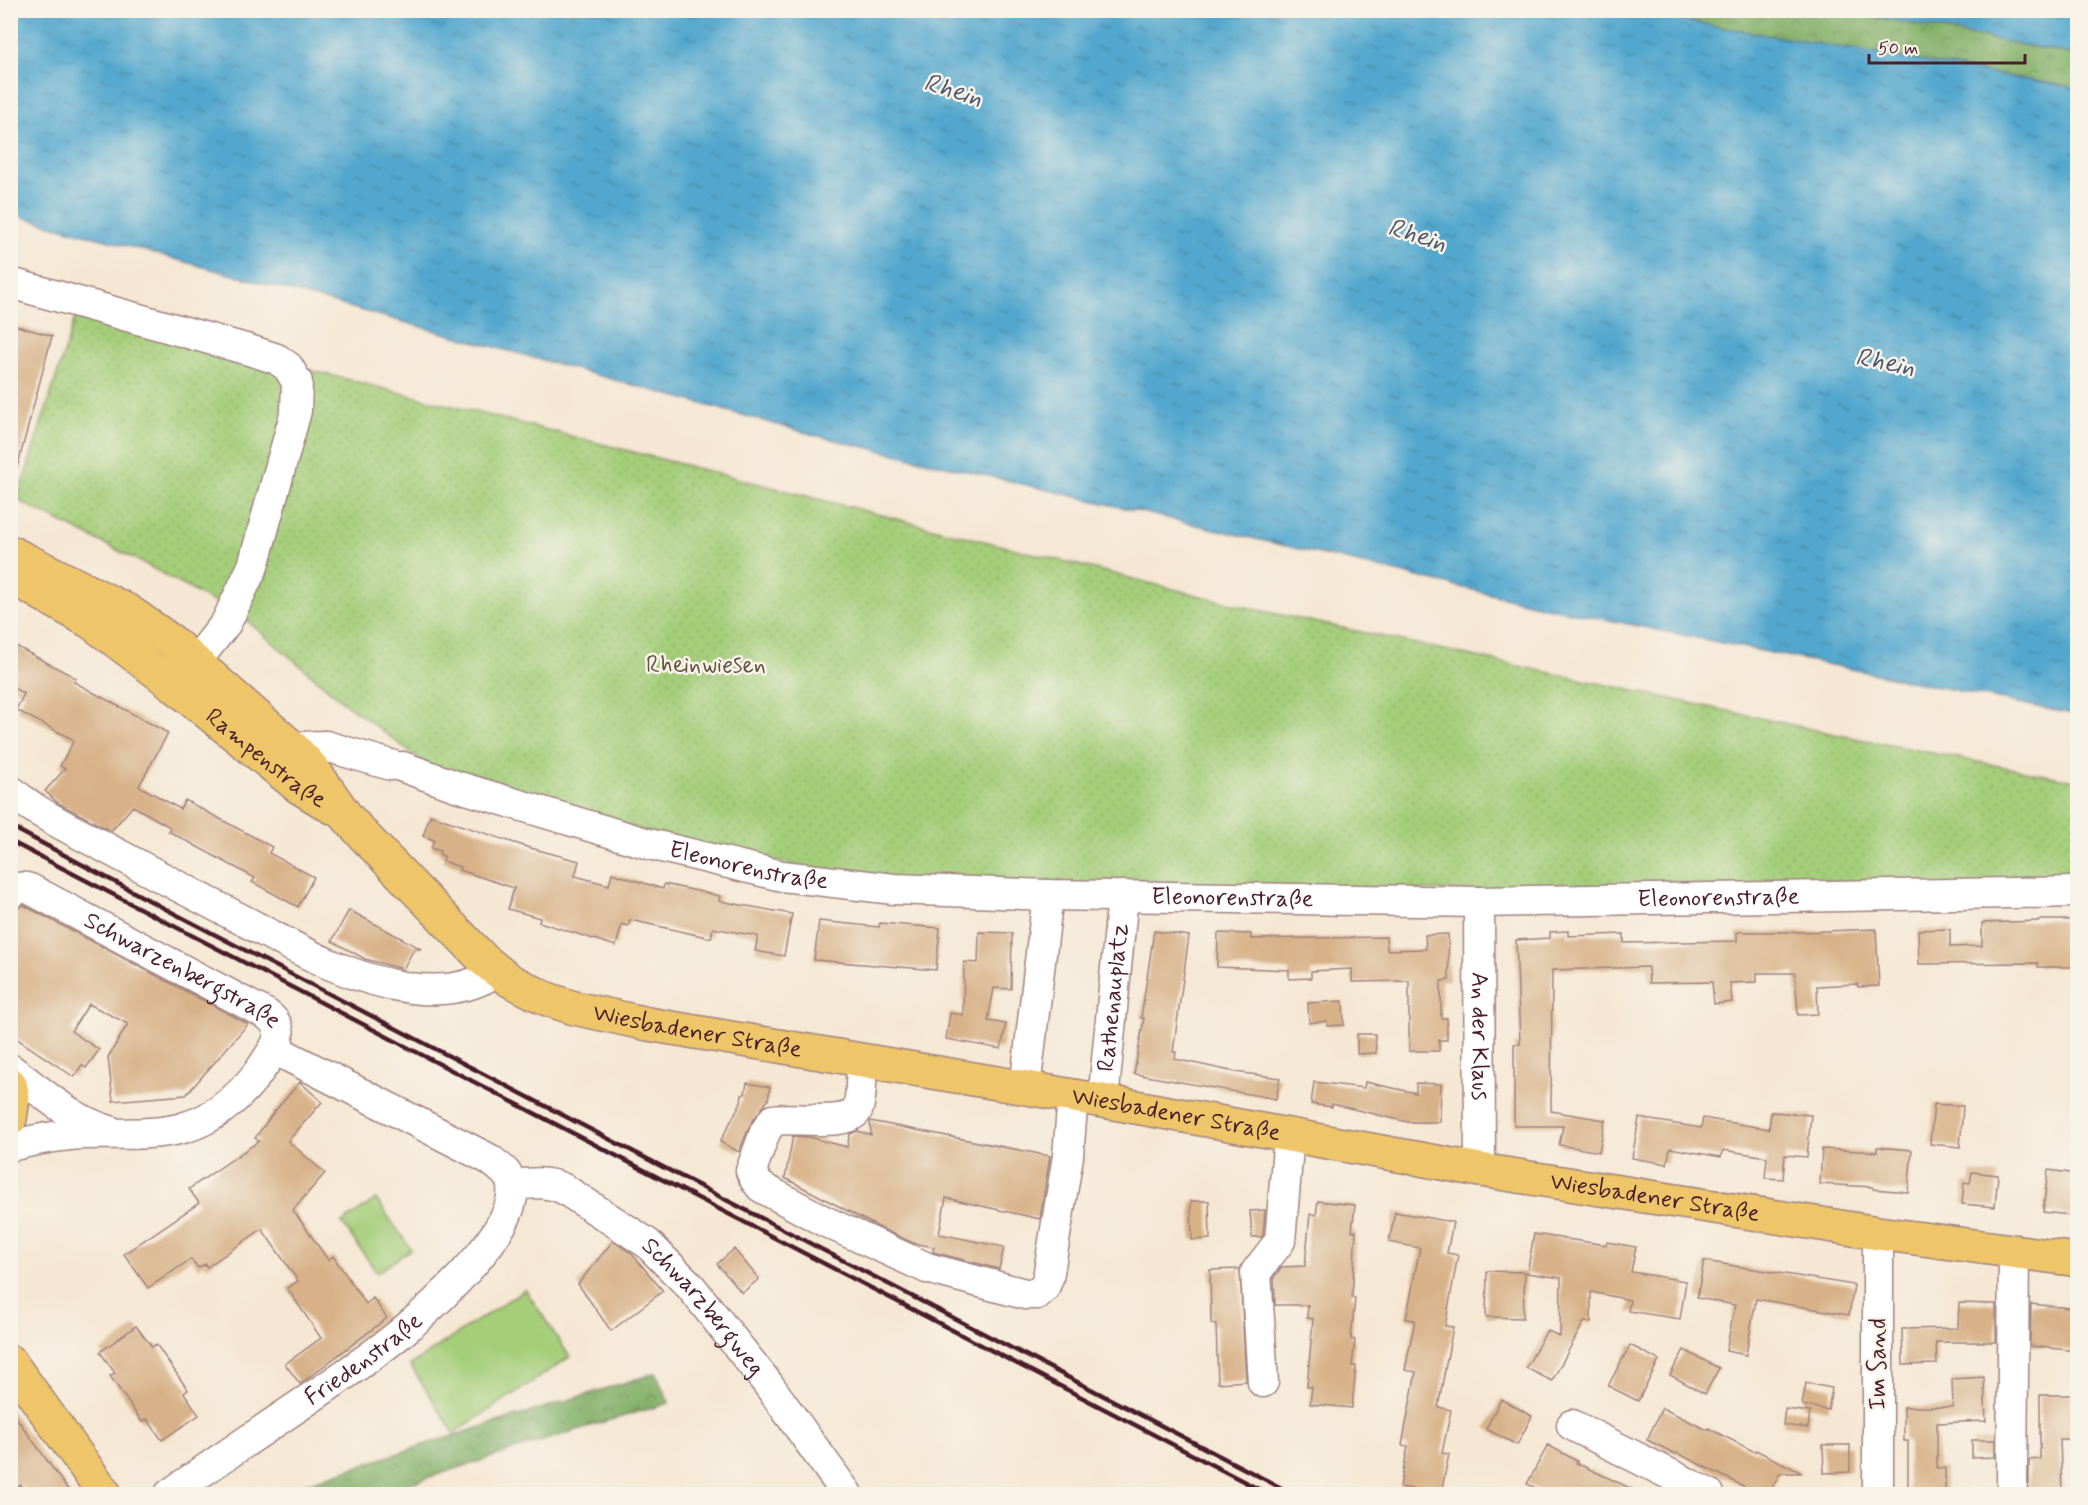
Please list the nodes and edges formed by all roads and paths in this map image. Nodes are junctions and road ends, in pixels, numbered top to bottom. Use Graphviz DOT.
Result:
graph roads {
  1 [pos="10,283"];
  2 [pos="10,552"];
  3 [pos="10,576"];
  4 [pos="123,646"];
  5 [pos="196,661"];
  6 [pos="206,712"];
  7 [pos="292,747"];
  8 [pos="10,790"];
  9 [pos="346,816"];
  10 [pos="2078,892"];
  11 [pos="10,894"];
  12 [pos="1048,895"];
  13 [pos="1123,896"];
  14 [pos="1479,902"];
  15 [pos="497,971"];
  16 [pos="274,1049"];
  17 [pos="862,1060"];
  18 [pos="10,1069"];
  19 [pos="10,1084"];
  20 [pos="1025,1088"];
  21 [pos="1088,1099"];
  22 [pos="10,1119"];
  23 [pos="122,1134"];
  24 [pos="1289,1135"];
  25 [pos="10,1146"];
  26 [pos="1480,1170"];
  27 [pos="512,1185"];
  28 [pos="1878,1233"];
  29 [pos="2014,1251"];
  30 [pos="2078,1260"];
  31 [pos="10,1362"];
  32 [pos="1263,1382"];
  33 [pos="1572,1425"];
  34 [pos="2012,1484"];
  35 [pos="105,1494"];
  36 [pos="170,1494"];
  37 [pos="847,1494"];
  38 [pos="1709,1494"];
  39 [pos="1878,1494"];
  1 -- 5 [label="street"];
  2 -- 5 [label="main road, Rampenstraße"];
  3 -- 4 [label="main road, Rampenstraße"];
  4 -- 5 [label="street"];
  4 -- 6 [label="main road, Rampenstraße"];
  5 -- 6 [label="street"];
  5 -- 7 [label="main road, Rampenstraße"];
  6 -- 9 [label="main road, Rampenstraße"];
  7 -- 9 [label="main road, Rampenstraße"];
  7 -- 12 [label="street, Eleonorenstraße"];
  8 -- 15 [label="street"];
  9 -- 15 [label="main road, Wiesbadener Straße"];
  10 -- 14 [label="street, Eleonorenstraße"];
  11 -- 16 [label="street, Schwarzenbergstraße"];
  12 -- 13 [label="street, Eleonorenstraße"];
  12 -- 20 [label="street"];
  13 -- 14 [label="street, Eleonorenstraße"];
  13 -- 21 [label="street, Rathenauplatz"];
  14 -- 26 [label="street, An der Klaus"];
  15 -- 17 [label="main road, Wiesbadener Straße"];
  16 -- 23 [label="street"];
  16 -- 27 [label="street, Schwarzenbergstraße"];
  17 -- 20 [label="main road, Wiesbadener Straße"];
  17 -- 21 [label="street, Rathenauplatz"];
  18 -- 23 [label="street"];
  19 -- 22 [label="main road"];
  20 -- 21 [label="main road, Wiesbadener Straße"];
  21 -- 24 [label="main road, Wiesbadener Straße"];
  23 -- 25 [label="street"];
  24 -- 26 [label="main road, Wiesbadener Straße"];
  24 -- 32 [label="street"];
  26 -- 28 [label="main road, Wiesbadener Straße"];
  27 -- 36 [label="street, Friedenstraße"];
  27 -- 37 [label="street, Schwarzbergweg"];
  28 -- 29 [label="main road, Wiesbadener Straße"];
  28 -- 39 [label="street, Im Sand"];
  29 -- 30 [label="main road, Wiesbadener Straße"];
  29 -- 34 [label="street"];
  31 -- 35 [label="main road"];
  33 -- 38 [label="street"];
}
